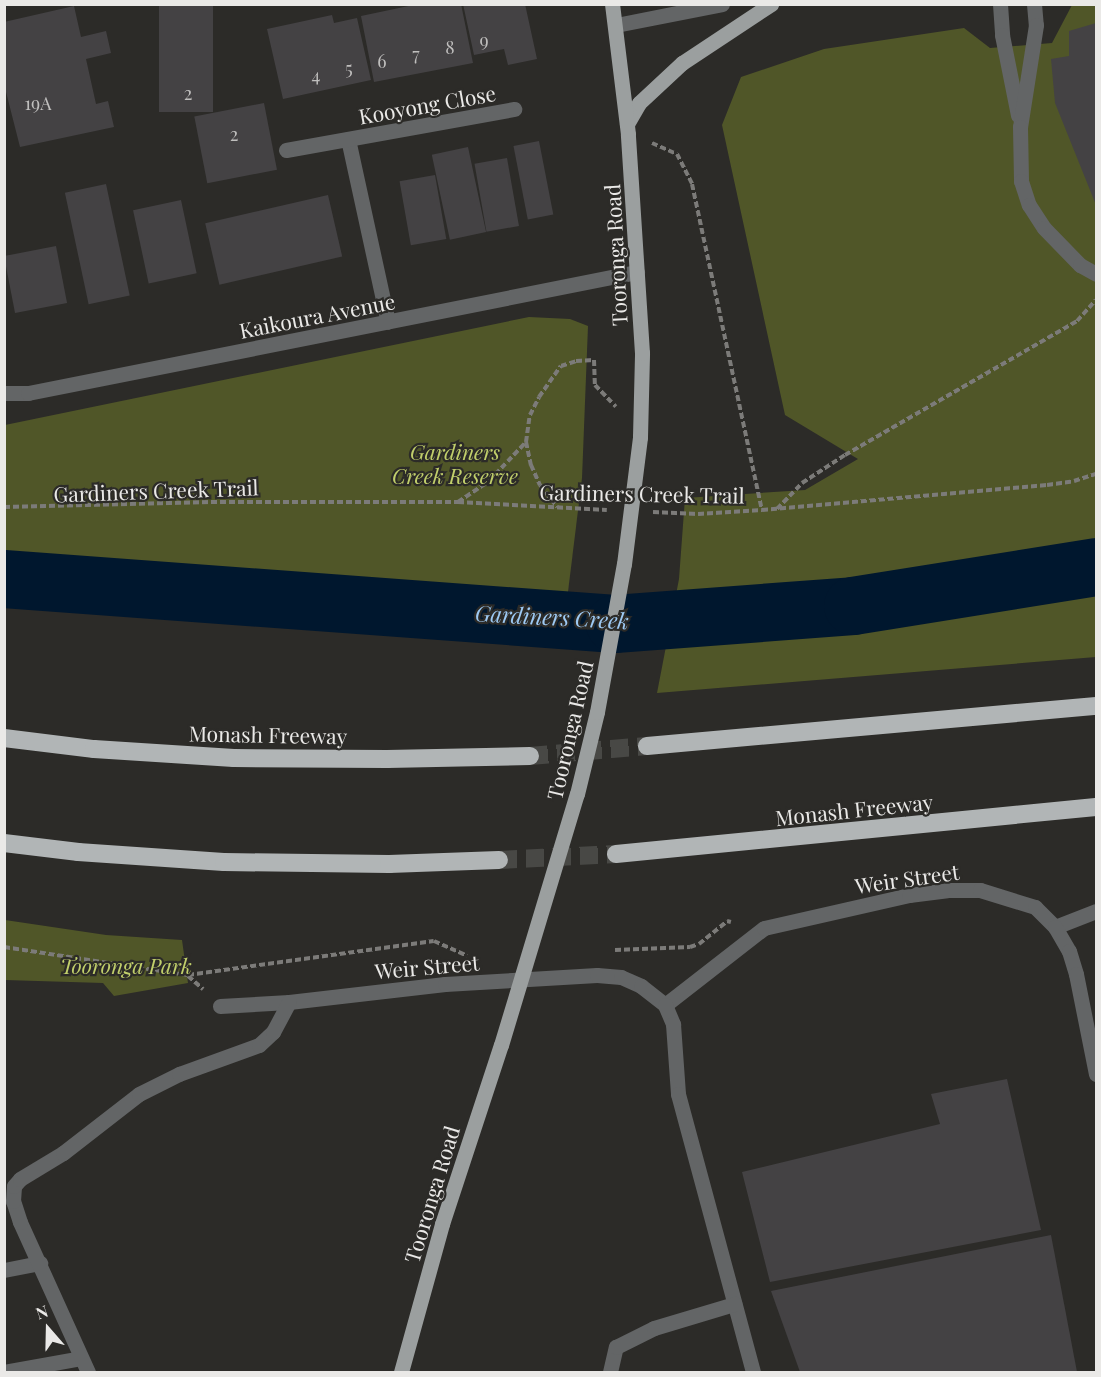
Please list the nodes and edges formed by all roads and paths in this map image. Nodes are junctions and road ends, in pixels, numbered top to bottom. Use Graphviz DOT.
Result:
graph roads {
  1 [pos="612,4"];
  2 [pos="722,4"];
  3 [pos="771,4"];
  4 [pos="1000,4"];
  5 [pos="1034,4"];
  6 [pos="616,25"];
  7 [pos="514,109"];
  8 [pos="627,124"];
  9 [pos="1020,127"];
  10 [pos="348,140"];
  11 [pos="669,149"];
  12 [pos="286,150"];
  13 [pos="637,272"];
  14 [pos="1096,274"];
  15 [pos="1096,300"];
  16 [pos="388,322"];
  17 [pos="4,393"];
  18 [pos="600,393"];
  19 [pos="526,442"];
  20 [pos="1096,474"];
  21 [pos="458,502"];
  22 [pos="4,507"];
  23 [pos="557,507"];
  24 [pos="777,509"];
  25 [pos="616,510"];
  26 [pos="762,510"];
  27 [pos="651,512"];
  28 [pos="1096,706"];
  29 [pos="4,738"];
  30 [pos="647,746"];
  31 [pos="530,756"];
  32 [pos="1096,807"];
  33 [pos="4,843"];
  34 [pos="616,854"];
  35 [pos="499,860"];
  36 [pos="1096,911"];
  37 [pos="734,924"];
  38 [pos="1055,927"];
  39 [pos="4,947"];
  40 [pos="608,950"];
  41 [pos="478,956"];
  42 [pos="289,1002"];
  43 [pos="665,1005"];
  44 [pos="220,1006"];
  45 [pos="1096,1074"];
  46 [pos="9,1185"];
  47 [pos="40,1263"];
  48 [pos="4,1270"];
  49 [pos="734,1304"];
  50 [pos="81,1358"];
  51 [pos="4,1372"];
  52 [pos="88,1372"];
  53 [pos="401,1372"];
  54 [pos="610,1372"];
  55 [pos="753,1372"];
  1 -- 6 [label="main road, Tooronga Road"];
  2 -- 6 [label="street"];
  3 -- 8 [label="main road"];
  4 -- 9 [label="street"];
  5 -- 9 [label="street"];
  6 -- 8 [label="main road, Tooronga Road"];
  7 -- 10 [label="street, Kooyong Close"];
  8 -- 13 [label="main road, Tooronga Road"];
  9 -- 14 [label="street"];
  10 -- 12 [label="street, Kooyong Close"];
  10 -- 16 [label="street, Kooyong Close"];
  11 -- 26 [label="path"];
  13 -- 16 [label="street, Kaikoura Avenue"];
  13 -- 53 [label="main road, Tooronga Road"];
  15 -- 24 [label="path"];
  16 -- 17 [label="street, Kaikoura Avenue"];
  18 -- 19 [label="path"];
  19 -- 21 [label="path"];
  19 -- 23 [label="path"];
  20 -- 24 [label="path, Gardiners Creek Trail"];
  21 -- 22 [label="path, Gardiners Creek Trail"];
  21 -- 23 [label="path, Gardiners Creek Trail"];
  23 -- 25 [label="path, Gardiners Creek Trail"];
  24 -- 26 [label="path, Gardiners Creek Trail"];
  26 -- 27 [label="path, Gardiners Creek Trail"];
  28 -- 30 [label="highway"];
  29 -- 31 [label="highway, Monash Freeway"];
  32 -- 34 [label="highway, Monash Freeway"];
  33 -- 35 [label="highway"];
  36 -- 38 [label="street"];
  37 -- 40 [label="path"];
  38 -- 43 [label="street, Weir Street"];
  38 -- 45 [label="street, Weir Street"];
  39 -- 41 [label="path"];
  42 -- 43 [label="street, Weir Street"];
  42 -- 44 [label="street, Weir Street"];
  42 -- 46 [label="street"];
  43 -- 49 [label="street"];
  46 -- 47 [label="street"];
  47 -- 48 [label="street"];
  47 -- 50 [label="street"];
  49 -- 54 [label="street"];
  49 -- 55 [label="street"];
  50 -- 51 [label="street"];
  50 -- 52 [label="street"];
}
